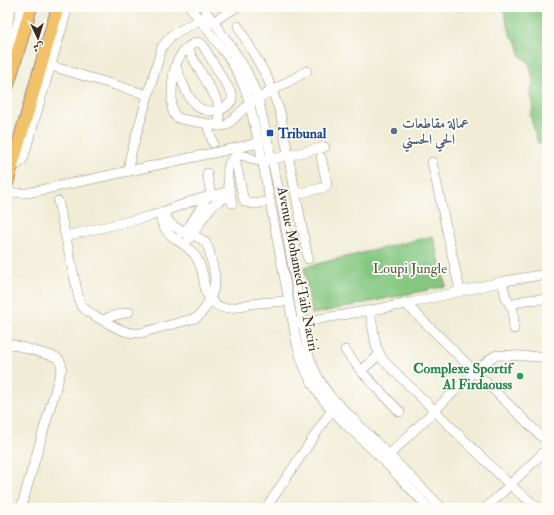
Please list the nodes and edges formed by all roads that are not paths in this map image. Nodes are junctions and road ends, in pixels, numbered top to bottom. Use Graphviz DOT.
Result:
graph roads {
  1 [pos="22,7"];
  2 [pos="31,7"];
  3 [pos="58,7"];
  4 [pos="68,7"];
  5 [pos="190,7"];
  6 [pos="236,7"];
  7 [pos="456,7"];
  8 [pos="464,7"];
  9 [pos="208,14"];
  10 [pos="202,23"];
  11 [pos="238,26"];
  12 [pos="187,48"];
  13 [pos="7,57"];
  14 [pos="51,66"];
  15 [pos="176,67"];
  16 [pos="307,71"];
  17 [pos="7,88"];
  18 [pos="273,90"];
  19 [pos="148,95"];
  20 [pos="254,100"];
  21 [pos="276,101"];
  22 [pos="260,108"];
  23 [pos="219,111"];
  24 [pos="207,124"];
  25 [pos="220,126"];
  26 [pos="213,143"];
  27 [pos="259,143"];
  28 [pos="325,147"];
  29 [pos="288,155"];
  30 [pos="321,157"];
  31 [pos="235,158"];
  32 [pos="267,160"];
  33 [pos="432,162"];
  34 [pos="12,165"];
  35 [pos="129,171"];
  36 [pos="207,173"];
  37 [pos="7,183"];
  38 [pos="7,193"];
  39 [pos="296,194"];
  40 [pos="209,196"];
  41 [pos="231,197"];
  42 [pos="58,201"];
  43 [pos="270,201"];
  44 [pos="163,213"];
  45 [pos="188,233"];
  46 [pos="66,236"];
  47 [pos="175,239"];
  48 [pos="183,245"];
  49 [pos="308,259"];
  50 [pos="547,274"];
  51 [pos="502,281"];
  52 [pos="460,291"];
  53 [pos="210,298"];
  54 [pos="547,299"];
  55 [pos="288,301"];
  56 [pos="406,304"];
  57 [pos="511,305"];
  58 [pos="370,311"];
  59 [pos="129,312"];
  60 [pos="104,320"];
  61 [pos="302,322"];
  62 [pos="293,324"];
  63 [pos="514,329"];
  64 [pos="7,343"];
  65 [pos="345,350"];
  66 [pos="380,354"];
  67 [pos="547,357"];
  68 [pos="361,371"];
  69 [pos="475,371"];
  70 [pos="435,410"];
  71 [pos="331,411"];
  72 [pos="400,412"];
  73 [pos="547,442"];
  74 [pos="547,449"];
  75 [pos="389,455"];
  76 [pos="510,485"];
  77 [pos="21,508"];
  78 [pos="266,508"];
  79 [pos="429,508"];
  80 [pos="442,508"];
  81 [pos="486,508"];
  82 [pos="538,508"];
  1 -- 13 [label="street"];
  2 -- 17 [label="main road"];
  3 -- 34 [label="main road"];
  4 -- 14 [label="street"];
  5 -- 10 [label="street, Avenue Mohamed Taib Naciri"];
  6 -- 9 [label="street"];
  7 -- 8 [label="street"];
  9 -- 10 [label="street"];
  9 -- 20 [label="street, Avenue Mohamed Taib Naciri"];
  10 -- 19 [label="street"];
  10 -- 20 [label="street, Avenue Mohamed Taib Naciri"];
  11 -- 18 [label="street"];
  12 -- 15 [label="street"];
  12 -- 23 [label="street"];
  12 -- 23 [label="street"];
  14 -- 19 [label="street"];
  14 -- 34 [label="street"];
  15 -- 23 [label="street"];
  15 -- 24 [label="street"];
  16 -- 18 [label="street"];
  18 -- 20 [label="street"];
  18 -- 21 [label="street"];
  19 -- 35 [label="street"];
  20 -- 22 [label="street, Avenue Mohamed Taib Naciri"];
  20 -- 25 [label="street"];
  20 -- 27 [label="street, Avenue Mohamed Taib Naciri"];
  21 -- 22 [label="street"];
  21 -- 29 [label="street"];
  22 -- 32 [label="street, Avenue Mohamed Taib Naciri"];
  23 -- 25 [label="street"];
  24 -- 25 [label="street"];
  24 -- 26 [label="street"];
  27 -- 32 [label="street, Avenue Mohamed Taib Naciri"];
  27 -- 35 [label="street"];
  28 -- 29 [label="street"];
  29 -- 32 [label="street"];
  29 -- 39 [label="street"];
  30 -- 39 [label="street"];
  31 -- 32 [label="street"];
  31 -- 41 [label="street"];
  31 -- 43 [label="street"];
  32 -- 43 [label="street, Avenue Mohamed Taib Naciri"];
  32 -- 61 [label="street, Avenue Mohamed Taib Naciri"];
  33 -- 52 [label="street"];
  34 -- 37 [label="main road"];
  35 -- 38 [label="street"];
  36 -- 40 [label="street"];
  39 -- 49 [label="street"];
  40 -- 41 [label="street"];
  40 -- 44 [label="street"];
  40 -- 45 [label="street"];
  41 -- 45 [label="street"];
  42 -- 46 [label="street"];
  43 -- 55 [label="street, Avenue Mohamed Taib Naciri"];
  44 -- 45 [label="street"];
  44 -- 46 [label="street"];
  44 -- 47 [label="street"];
  45 -- 47 [label="street"];
  45 -- 48 [label="street"];
  45 -- 53 [label="street"];
  46 -- 60 [label="street"];
  47 -- 48 [label="street"];
  48 -- 53 [label="street"];
  50 -- 51 [label="street"];
  51 -- 52 [label="street"];
  51 -- 57 [label="street"];
  52 -- 56 [label="street"];
  53 -- 55 [label="street"];
  53 -- 60 [label="street"];
  54 -- 57 [label="street"];
  55 -- 62 [label="street, Avenue Mohamed Taib Naciri"];
  56 -- 58 [label="street"];
  56 -- 69 [label="street"];
  57 -- 63 [label="street"];
  58 -- 61 [label="street"];
  58 -- 66 [label="street"];
  59 -- 60 [label="street"];
  61 -- 62 [label="street"];
  61 -- 75 [label="street, Avenue Mohamed Taib Naciri"];
  62 -- 71 [label="street, Avenue Mohamed Taib Naciri"];
  64 -- 77 [label="street"];
  65 -- 68 [label="street"];
  66 -- 68 [label="street"];
  66 -- 70 [label="street"];
  67 -- 69 [label="street"];
  68 -- 72 [label="street"];
  69 -- 70 [label="street"];
  69 -- 73 [label="street"];
  70 -- 75 [label="street"];
  70 -- 76 [label="street"];
  71 -- 78 [label="street"];
  71 -- 79 [label="street, Avenue Mohamed Taib Naciri"];
  74 -- 76 [label="street"];
  75 -- 80 [label="street, Avenue Mohamed Taib Naciri"];
  76 -- 81 [label="street"];
  76 -- 82 [label="street"];
}
